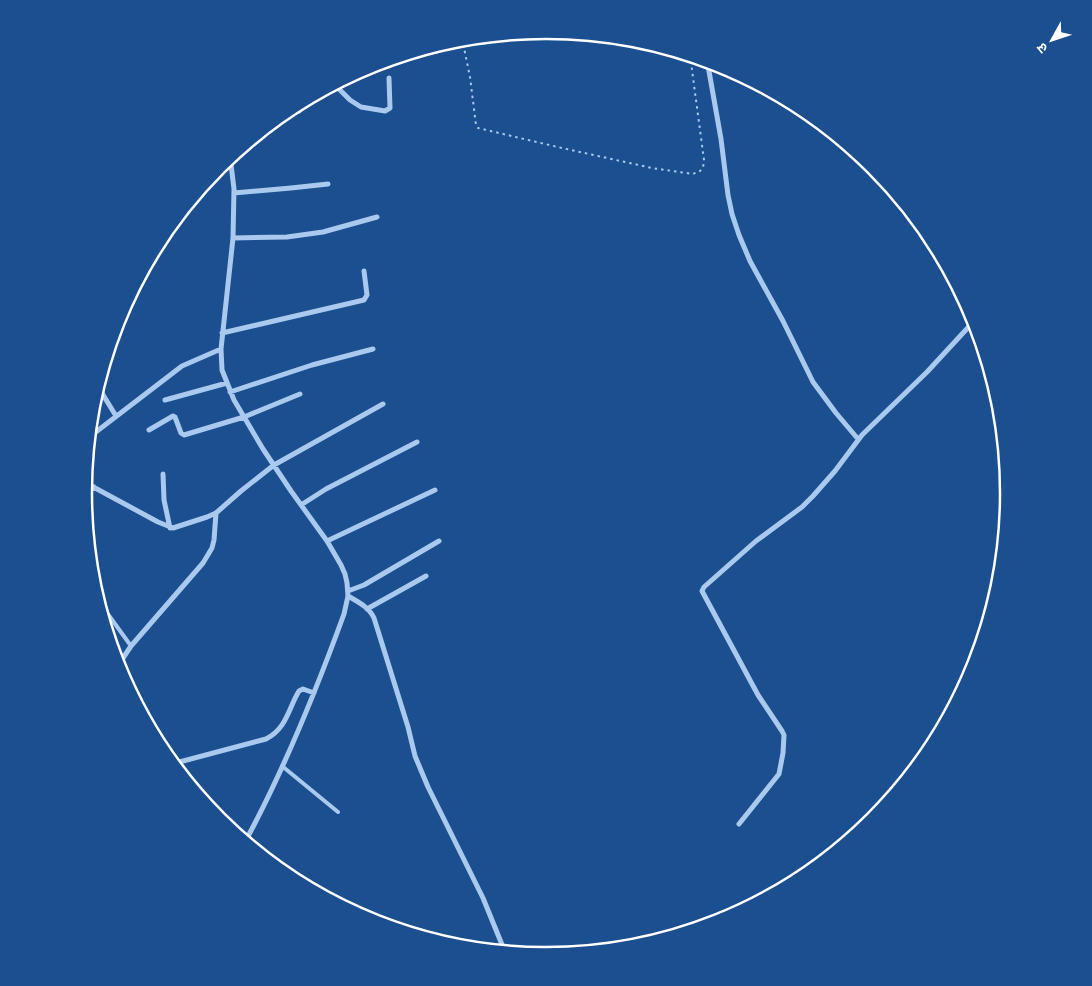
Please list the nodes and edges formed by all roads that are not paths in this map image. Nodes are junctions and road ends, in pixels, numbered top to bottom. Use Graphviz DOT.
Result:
graph roads {
  1 [pos="709,69"];
  2 [pos="389,78"];
  3 [pos="339,89"];
  4 [pos="231,166"];
  5 [pos="328,184"];
  6 [pos="234,192"];
  7 [pos="377,217"];
  8 [pos="233,238"];
  9 [pos="364,271"];
  10 [pos="969,327"];
  11 [pos="222,333"];
  12 [pos="221,348"];
  13 [pos="374,349"];
  14 [pos="227,383"];
  15 [pos="230,392"];
  16 [pos="102,394"];
  17 [pos="300,394"];
  18 [pos="166,400"];
  19 [pos="383,404"];
  20 [pos="116,416"];
  21 [pos="244,417"];
  22 [pos="149,430"];
  23 [pos="96,433"];
  24 [pos="858,439"];
  25 [pos="417,442"];
  26 [pos="274,465"];
  27 [pos="164,474"];
  28 [pos="94,487"];
  29 [pos="435,490"];
  30 [pos="301,505"];
  31 [pos="216,513"];
  32 [pos="170,528"];
  33 [pos="327,541"];
  34 [pos="439,541"];
  35 [pos="426,576"];
  36 [pos="348,593"];
  37 [pos="367,609"];
  38 [pos="108,614"];
  39 [pos="131,646"];
  40 [pos="123,658"];
  41 [pos="314,692"];
  42 [pos="180,762"];
  43 [pos="282,766"];
  44 [pos="338,812"];
  45 [pos="739,824"];
  46 [pos="248,836"];
  47 [pos="502,945"];
  1 -- 24 [label="street"];
  2 -- 3 [label="street"];
  4 -- 6 [label="street"];
  5 -- 6 [label="street"];
  6 -- 8 [label="street"];
  7 -- 8 [label="street"];
  8 -- 11 [label="street"];
  9 -- 11 [label="street"];
  10 -- 24 [label="street"];
  11 -- 12 [label="street"];
  12 -- 14 [label="street"];
  12 -- 20 [label="street"];
  13 -- 15 [label="street"];
  14 -- 15 [label="street"];
  14 -- 18 [label="street"];
  15 -- 21 [label="street"];
  16 -- 20 [label="street"];
  17 -- 21 [label="street"];
  19 -- 26 [label="street"];
  20 -- 23 [label="street"];
  21 -- 22 [label="street"];
  21 -- 26 [label="street"];
  24 -- 45 [label="street"];
  25 -- 30 [label="street"];
  26 -- 30 [label="street"];
  26 -- 31 [label="street"];
  27 -- 32 [label="street"];
  28 -- 32 [label="street"];
  29 -- 33 [label="street"];
  30 -- 33 [label="street"];
  31 -- 32 [label="street"];
  31 -- 39 [label="street"];
  33 -- 36 [label="street"];
  34 -- 36 [label="street"];
  35 -- 37 [label="street"];
  36 -- 37 [label="street"];
  36 -- 41 [label="street"];
  37 -- 47 [label="street"];
  38 -- 39 [label="lane"];
  39 -- 40 [label="street"];
  41 -- 42 [label="street"];
  41 -- 43 [label="street"];
  43 -- 44 [label="lane"];
  43 -- 46 [label="street"];
}
